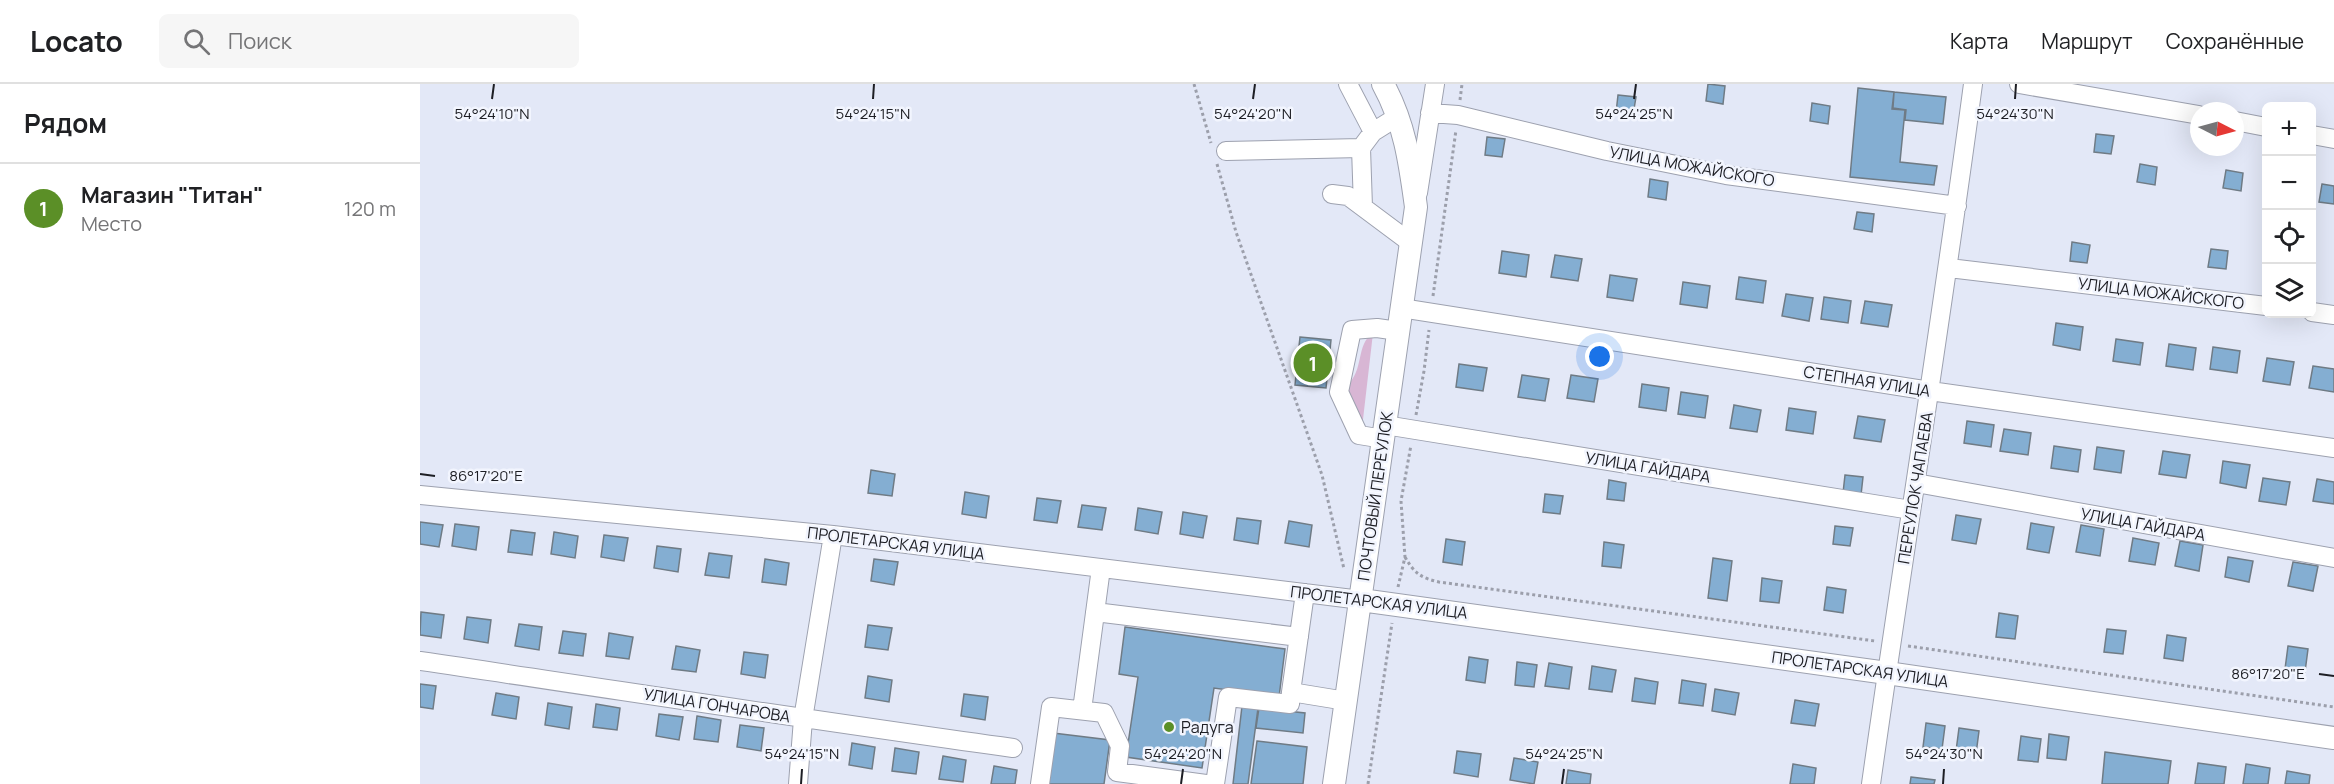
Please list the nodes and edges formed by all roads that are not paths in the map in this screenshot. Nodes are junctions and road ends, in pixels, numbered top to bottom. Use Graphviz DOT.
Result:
graph roads {
  1 [pos="1348,84"];
  2 [pos="1383,84"];
  3 [pos="1435,84"];
  4 [pos="1973,84"];
  5 [pos="2019,84"];
  6 [pos="1430,113"];
  7 [pos="2190,113"];
  8 [pos="1397,117"];
  9 [pos="2244,123"];
  10 [pos="2262,126"];
  11 [pos="1373,132"];
  12 [pos="2316,136"];
  13 [pos="2334,139"];
  14 [pos="1361,148"];
  15 [pos="1219,156"];
  16 [pos="1332,194"];
  17 [pos="1957,206"];
  18 [pos="1363,207"];
  19 [pos="1416,207"];
  20 [pos="1411,243"];
  21 [pos="1949,268"];
  22 [pos="2262,306"];
  23 [pos="1401,308"];
  24 [pos="2316,313"];
  25 [pos="2334,315"];
  26 [pos="1398,331"];
  27 [pos="1930,392"];
  28 [pos="1384,432"];
  29 [pos="2334,448"];
  30 [pos="1916,483"];
  31 [pos="420,495"];
  32 [pos="1911,510"];
  33 [pos="833,535"];
  34 [pos="2334,558"];
  35 [pos="1101,568"];
  36 [pos="1305,593"];
  37 [pos="1356,599"];
  38 [pos="1095,612"];
  39 [pos="1299,637"];
  40 [pos="420,661"];
  41 [pos="1887,673"];
  42 [pos="1292,692"];
  43 [pos="1347,700"];
  44 [pos="1082,710"];
  45 [pos="804,719"];
  46 [pos="2334,738"];
  47 [pos="1013,748"];
  48 [pos="1117,778"];
  49 [pos="798,784"];
  50 [pos="1040,784"];
  51 [pos="1206,784"];
  52 [pos="1215,784"];
  53 [pos="1334,784"];
  54 [pos="1871,784"];
  1 -- 11 [label="street"];
  2 -- 8 [label="main road, ПОЧТОВЫЙ ПЕРЕУЛОК"];
  3 -- 6 [label="street"];
  4 -- 17 [label="street, ПЕРЕУЛОК ЧАПАЕВА"];
  5 -- 7 [label="street"];
  6 -- 17 [label="street, УЛИЦА МОЖАЙСКОГО"];
  6 -- 19 [label="street"];
  8 -- 11 [label="street"];
  8 -- 19 [label="main road, ПОЧТОВЫЙ ПЕРЕУЛОК"];
  9 -- 10 [label="street"];
  11 -- 14 [label="street"];
  12 -- 13 [label="street"];
  14 -- 15 [label="street"];
  14 -- 18 [label="street"];
  16 -- 18 [label="street"];
  17 -- 21 [label="street, ПЕРЕУЛОК ЧАПАЕВА"];
  18 -- 20 [label="street"];
  19 -- 20 [label="main road, ПОЧТОВЫЙ ПЕРЕУЛОК"];
  20 -- 23 [label="main road, ПОЧТОВЫЙ ПЕРЕУЛОК"];
  21 -- 22 [label="street, УЛИЦА МОЖАЙСКОГО"];
  21 -- 27 [label="street, ПЕРЕУЛОК ЧАПАЕВА"];
  23 -- 26 [label="main road, ПОЧТОВЫЙ ПЕРЕУЛОК"];
  23 -- 27 [label="street, СТЕПНАЯ УЛИЦА"];
  24 -- 25 [label="street"];
  26 -- 28 [label="main road, ПОЧТОВЫЙ ПЕРЕУЛОК"];
  26 -- 28 [label="street, УЛИЦА ГАЙДАРА"];
  27 -- 29 [label="street, СТЕПНАЯ УЛИЦА"];
  27 -- 30 [label="street, ПЕРЕУЛОК ЧАПАЕВА"];
  28 -- 32 [label="street, УЛИЦА ГАЙДАРА"];
  28 -- 37 [label="main road, ПОЧТОВЫЙ ПЕРЕУЛОК"];
  30 -- 32 [label="street, ПЕРЕУЛОК ЧАПАЕВА"];
  30 -- 34 [label="street, УЛИЦА ГАЙДАРА"];
  31 -- 33 [label="street, ПРОЛЕТАРСКАЯ УЛИЦА"];
  32 -- 41 [label="street, ПЕРЕУЛОК ЧАПАЕВА"];
  33 -- 35 [label="street, ПРОЛЕТАРСКАЯ УЛИЦА"];
  33 -- 45 [label="street"];
  35 -- 36 [label="street, ПРОЛЕТАРСКАЯ УЛИЦА"];
  35 -- 38 [label="street"];
  36 -- 37 [label="street, ПРОЛЕТАРСКАЯ УЛИЦА"];
  36 -- 39 [label="street"];
  37 -- 41 [label="main road, ПРОЛЕТАРСКАЯ УЛИЦА"];
  37 -- 43 [label="main road, ПОЧТОВЫЙ ПЕРЕУЛОК"];
  38 -- 39 [label="street"];
  38 -- 44 [label="street"];
  39 -- 42 [label="street"];
  40 -- 45 [label="street, УЛИЦА ГОНЧАРОВА"];
  41 -- 46 [label="main road, ПРОЛЕТАРСКАЯ УЛИЦА"];
  41 -- 54 [label="street, ПЕРЕУЛОК ЧАПАЕВА"];
  42 -- 43 [label="street"];
  42 -- 52 [label="street"];
  43 -- 53 [label="main road, ПОЧТОВЫЙ ПЕРЕУЛОК"];
  44 -- 48 [label="street"];
  44 -- 50 [label="street"];
  45 -- 47 [label="street, УЛИЦА ГОНЧАРОВА"];
  45 -- 49 [label="street"];
  48 -- 51 [label="street"];
}
